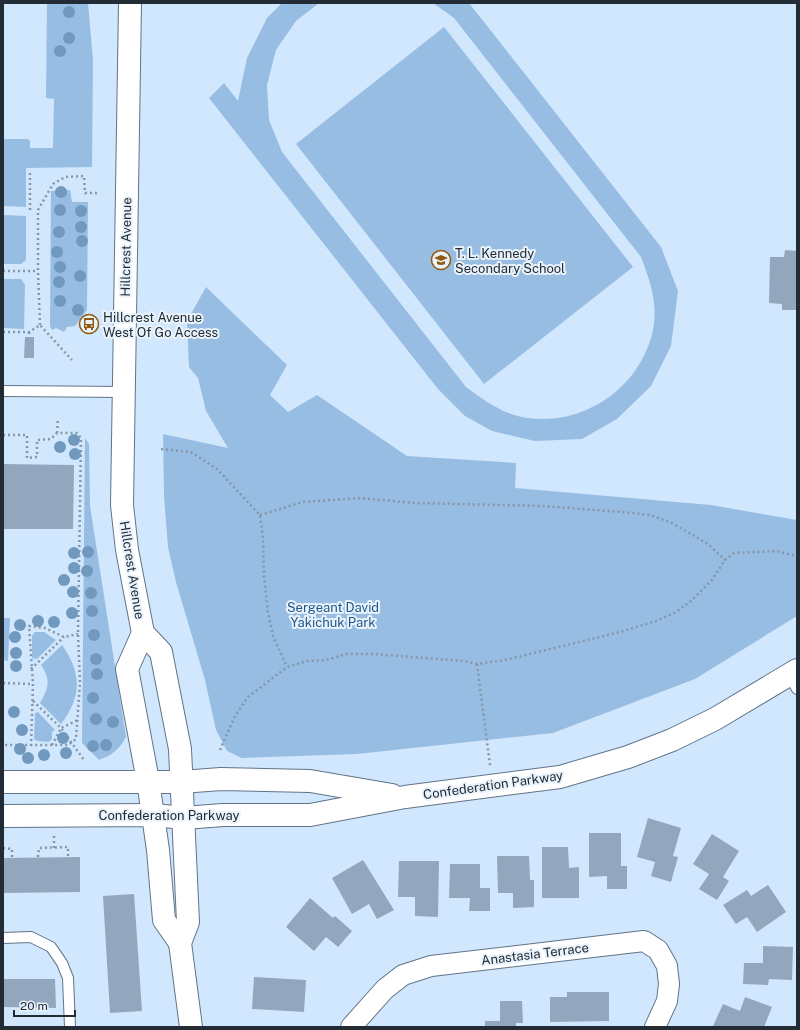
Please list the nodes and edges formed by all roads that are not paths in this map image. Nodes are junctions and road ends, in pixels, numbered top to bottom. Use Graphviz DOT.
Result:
graph roads {
  1 [pos="130,3"];
  2 [pos="3,391"];
  3 [pos="124,392"];
  4 [pos="143,633"];
  5 [pos="794,678"];
  6 [pos="148,781"];
  7 [pos="3,782"];
  8 [pos="181,782"];
  9 [pos="405,797"];
  10 [pos="153,814"];
  11 [pos="3,816"];
  12 [pos="184,818"];
  13 [pos="3,938"];
  14 [pos="180,943"];
  15 [pos="70,1027"];
  16 [pos="191,1027"];
  17 [pos="351,1027"];
  18 [pos="655,1027"];
  1 -- 3 [label="street, Hillcrest Avenue"];
  2 -- 3 [label="lane"];
  3 -- 4 [label="street, Hillcrest Avenue"];
  4 -- 6 [label="street, Hillcrest Avenue"];
  4 -- 8 [label="street, Hillcrest Avenue"];
  5 -- 9 [label="street, Confederation Parkway"];
  6 -- 7 [label="street, Confederation Parkway"];
  6 -- 8 [label="street, Confederation Parkway"];
  6 -- 10 [label="street, Hillcrest Avenue"];
  8 -- 9 [label="street, Confederation Parkway"];
  8 -- 12 [label="street, Hillcrest Avenue"];
  9 -- 12 [label="street, Confederation Parkway"];
  10 -- 11 [label="street, Confederation Parkway"];
  10 -- 12 [label="street, Confederation Parkway"];
  10 -- 14 [label="street, Hillcrest Avenue"];
  12 -- 14 [label="street, Hillcrest Avenue"];
  13 -- 15 [label="lane"];
  14 -- 16 [label="street, Hillcrest Avenue"];
  17 -- 18 [label="street, Anastasia Terrace"];
}
